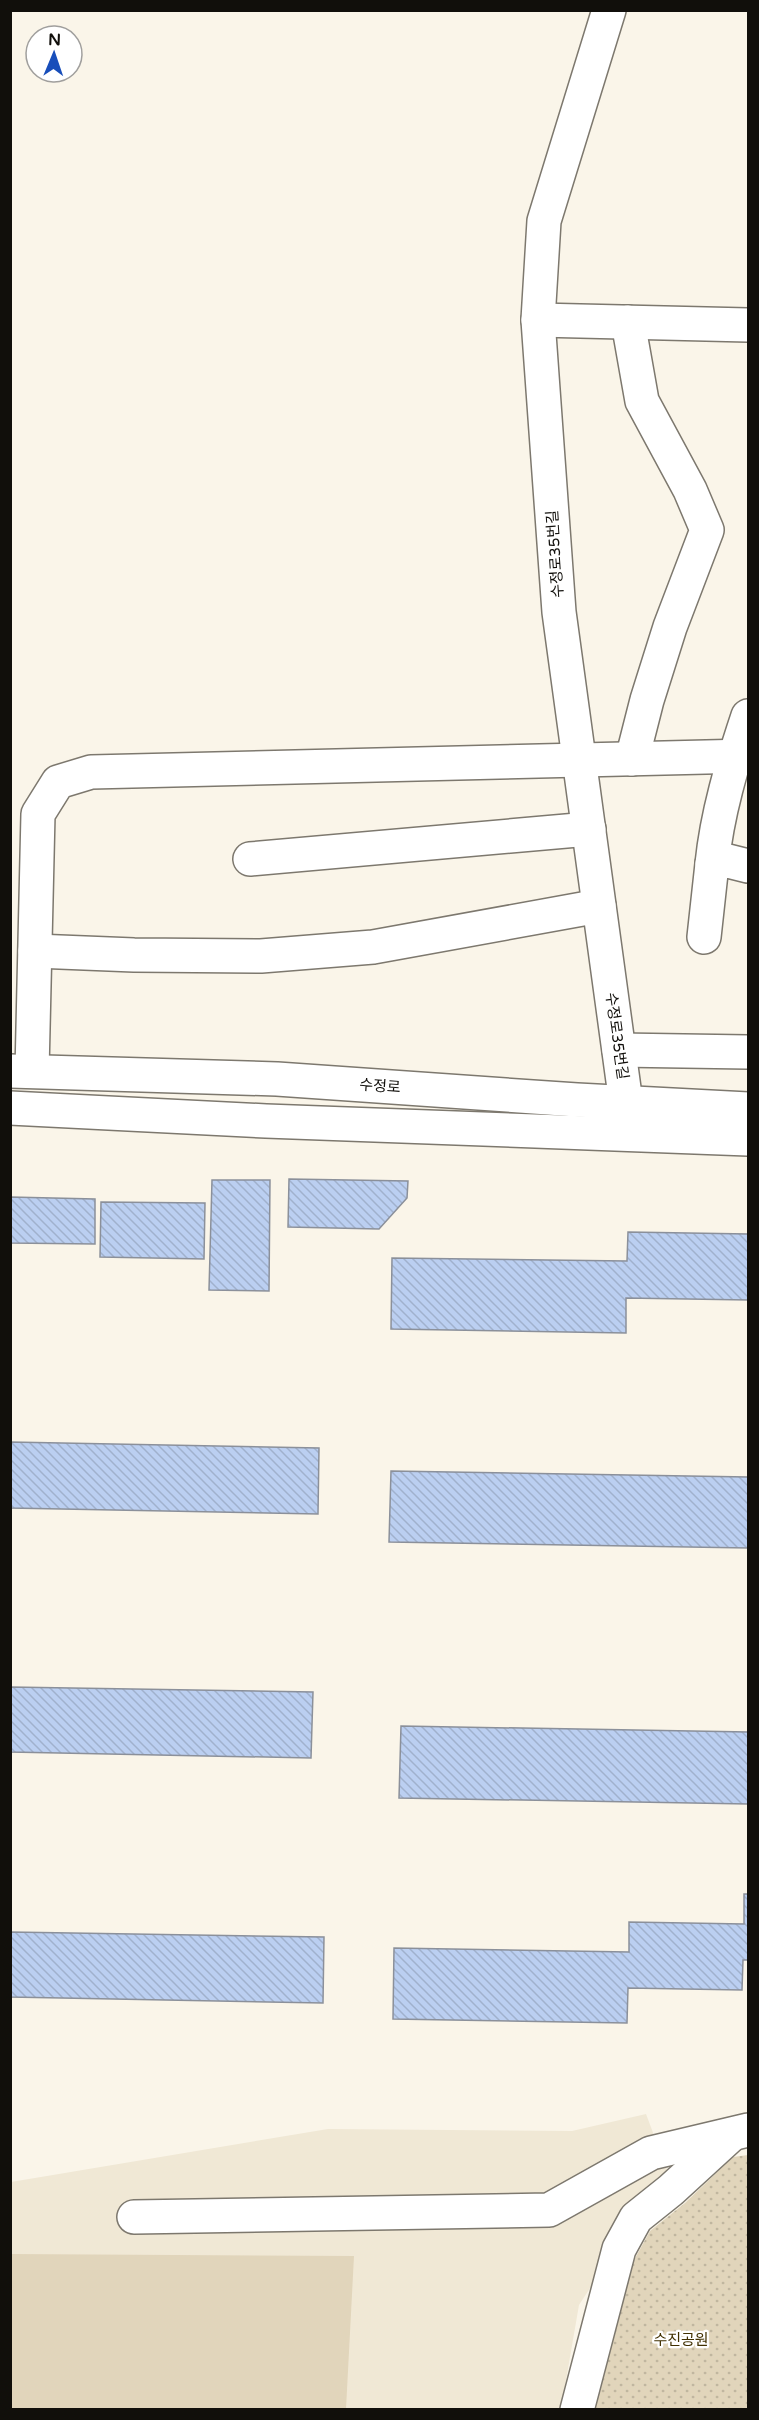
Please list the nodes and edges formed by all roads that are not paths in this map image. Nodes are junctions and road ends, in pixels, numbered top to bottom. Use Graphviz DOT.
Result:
graph roads {
  1 [pos="609,10"];
  2 [pos="538,320"];
  3 [pos="627,322"];
  4 [pos="748,324"];
  5 [pos="748,716"];
  6 [pos="742,756"];
  7 [pos="632,759"];
  8 [pos="579,761"];
  9 [pos="589,829"];
  10 [pos="250,859"];
  11 [pos="712,864"];
  12 [pos="748,866"];
  13 [pos="599,906"];
  14 [pos="704,937"];
  15 [pos="34,951"];
  16 [pos="619,1050"];
  17 [pos="748,1052"];
  18 [pos="21,1071"];
  19 [pos="626,1103"];
  20 [pos="10,1108"];
  21 [pos="748,1108"];
  22 [pos="748,1139"];
  23 [pos="740,2133"];
  24 [pos="134,2217"];
  25 [pos="577,2409"];
  1 -- 2 [label="street, 수정로35번길"];
  2 -- 3 [label="street"];
  2 -- 8 [label="street, 수정로35번길"];
  3 -- 4 [label="street"];
  3 -- 7 [label="street"];
  5 -- 6 [label="street"];
  6 -- 7 [label="street"];
  6 -- 11 [label="street"];
  7 -- 8 [label="street"];
  8 -- 9 [label="street, 수정로35번길"];
  8 -- 15 [label="street"];
  9 -- 10 [label="street"];
  9 -- 13 [label="street, 수정로35번길"];
  11 -- 12 [label="street"];
  11 -- 14 [label="street"];
  13 -- 15 [label="street"];
  13 -- 16 [label="street, 수정로35번길"];
  15 -- 18 [label="street"];
  16 -- 17 [label="street"];
  16 -- 19 [label="street, 수정로35번길"];
  18 -- 19 [label="street, 수정로"];
  19 -- 21 [label="street, 수정로"];
  20 -- 22 [label="street"];
  23 -- 24 [label="street"];
  23 -- 25 [label="street"];
}
